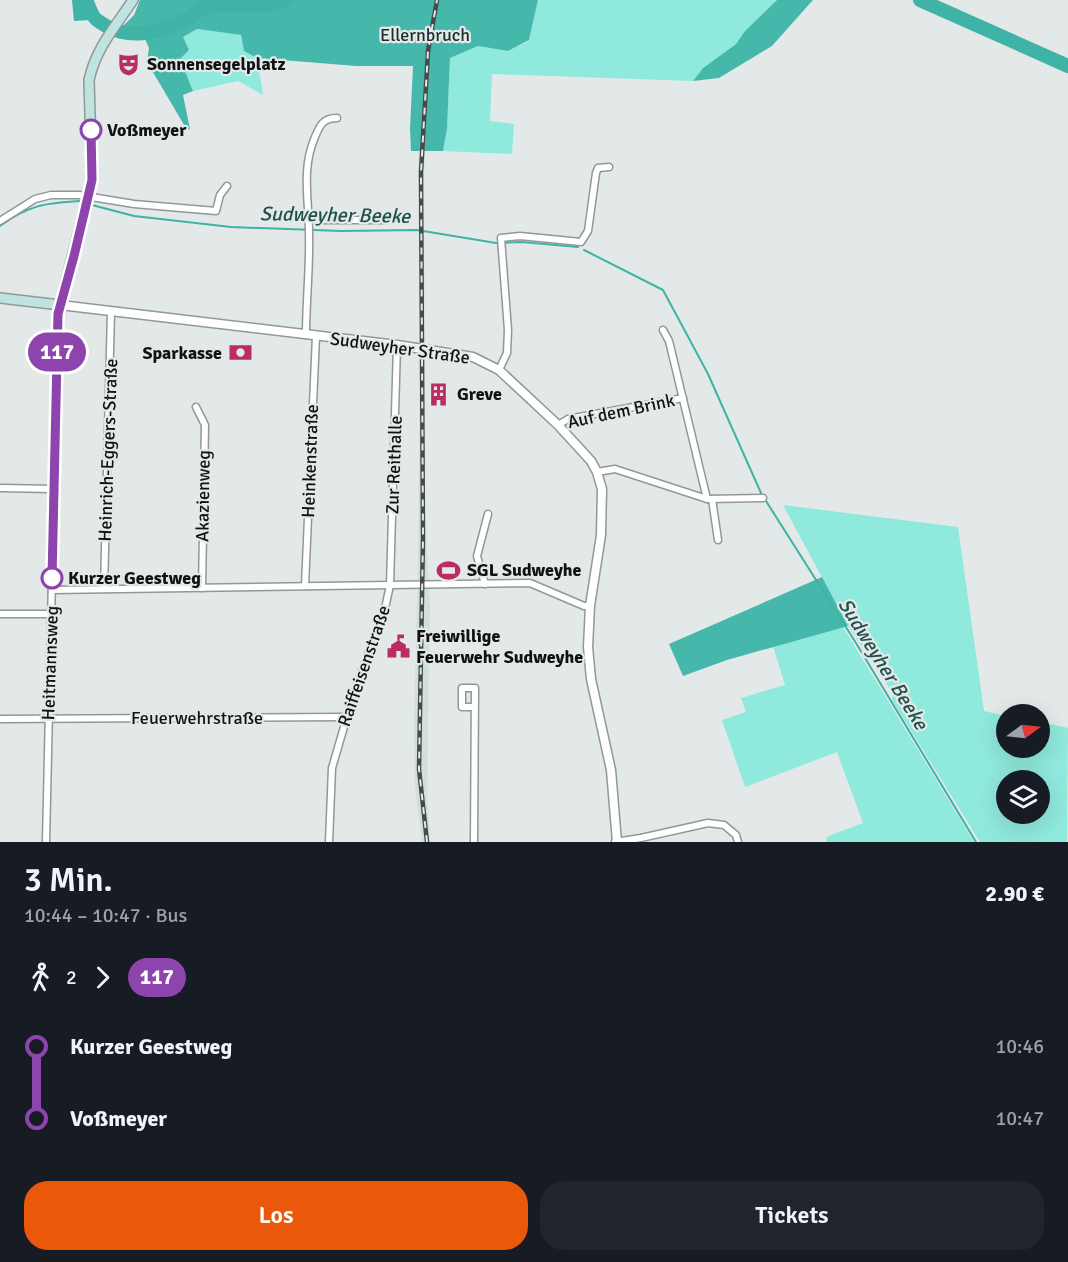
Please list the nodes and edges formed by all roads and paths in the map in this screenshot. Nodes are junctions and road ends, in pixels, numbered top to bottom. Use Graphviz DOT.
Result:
graph roads {
  1 [pos="133,0"];
  2 [pos="337,118"];
  3 [pos="609,167"];
  4 [pos="227,186"];
  5 [pos="88,198"];
  6 [pos="308,220"];
  7 [pos="386,220"];
  8 [pos="0,221"];
  9 [pos="0,298"];
  10 [pos="60,305"];
  11 [pos="111,311"];
  12 [pos="663,330"];
  13 [pos="306,335"];
  14 [pos="316,336"];
  15 [pos="397,345"];
  16 [pos="499,370"];
  17 [pos="683,398"];
  18 [pos="196,406"];
  19 [pos="558,425"];
  20 [pos="597,472"];
  21 [pos="0,488"];
  22 [pos="54,489"];
  23 [pos="763,498"];
  24 [pos="710,499"];
  25 [pos="488,514"];
  26 [pos="718,540"];
  27 [pos="485,584"];
  28 [pos="390,585"];
  29 [pos="305,586"];
  30 [pos="202,588"];
  31 [pos="104,589"];
  32 [pos="52,590"];
  33 [pos="590,606"];
  34 [pos="0,614"];
  35 [pos="51,614"];
  36 [pos="474,707"];
  37 [pos="346,717"];
  38 [pos="0,719"];
  39 [pos="48,719"];
  40 [pos="46,842"];
  41 [pos="329,842"];
  42 [pos="474,842"];
  43 [pos="616,842"];
  44 [pos="738,842"];
  1 -- 5 [label="main road"];
  2 -- 6 [label="street"];
  3 -- 16 [label="street"];
  4 -- 5 [label="street"];
  5 -- 8 [label="street"];
  5 -- 10 [label="main road"];
  6 -- 7 [label="street"];
  6 -- 13 [label="street"];
  9 -- 10 [label="main road, Sudweyher Straße"];
  10 -- 11 [label="street, Sudweyher Straße"];
  10 -- 22 [label="street, Heitmannsweg"];
  11 -- 13 [label="street, Sudweyher Straße"];
  11 -- 31 [label="street, Heinrich-Eggers-Straße"];
  12 -- 17 [label="street, Auf dem Brink"];
  13 -- 14 [label="street, Sudweyher Straße"];
  14 -- 15 [label="street, Sudweyher Straße"];
  14 -- 29 [label="street, Heinkenstraße"];
  15 -- 16 [label="street, Sudweyher Straße"];
  15 -- 28 [label="street, Zur Reithalle"];
  16 -- 19 [label="street, Sudweyher Straße"];
  17 -- 19 [label="street, Auf dem Brink"];
  17 -- 24 [label="street, Auf dem Brink"];
  18 -- 30 [label="street, Akazienweg"];
  19 -- 20 [label="street, Sudweyher Straße"];
  20 -- 24 [label="street"];
  20 -- 33 [label="street, Sudweyher Straße"];
  21 -- 22 [label="street"];
  22 -- 32 [label="street, Heitmannsweg"];
  23 -- 24 [label="street"];
  24 -- 26 [label="street, Auf dem Brink"];
  25 -- 27 [label="street"];
  27 -- 28 [label="street, Raiffeisenstraße"];
  27 -- 33 [label="street, Raiffeisenstraße"];
  28 -- 29 [label="street"];
  28 -- 37 [label="street, Raiffeisenstraße"];
  29 -- 30 [label="street"];
  30 -- 31 [label="street"];
  31 -- 32 [label="street"];
  32 -- 35 [label="street, Heitmannsweg"];
  33 -- 43 [label="street, Sudweyher Straße"];
  34 -- 35 [label="street"];
  35 -- 39 [label="street, Heitmannsweg"];
  36 -- 42 [label="street"];
  37 -- 39 [label="street, Feuerwehrstraße"];
  37 -- 41 [label="street, Raiffeisenstraße"];
  38 -- 39 [label="street, Feuerwehrstraße"];
  39 -- 40 [label="street, Heitmannsweg"];
  43 -- 44 [label="street"];
}
